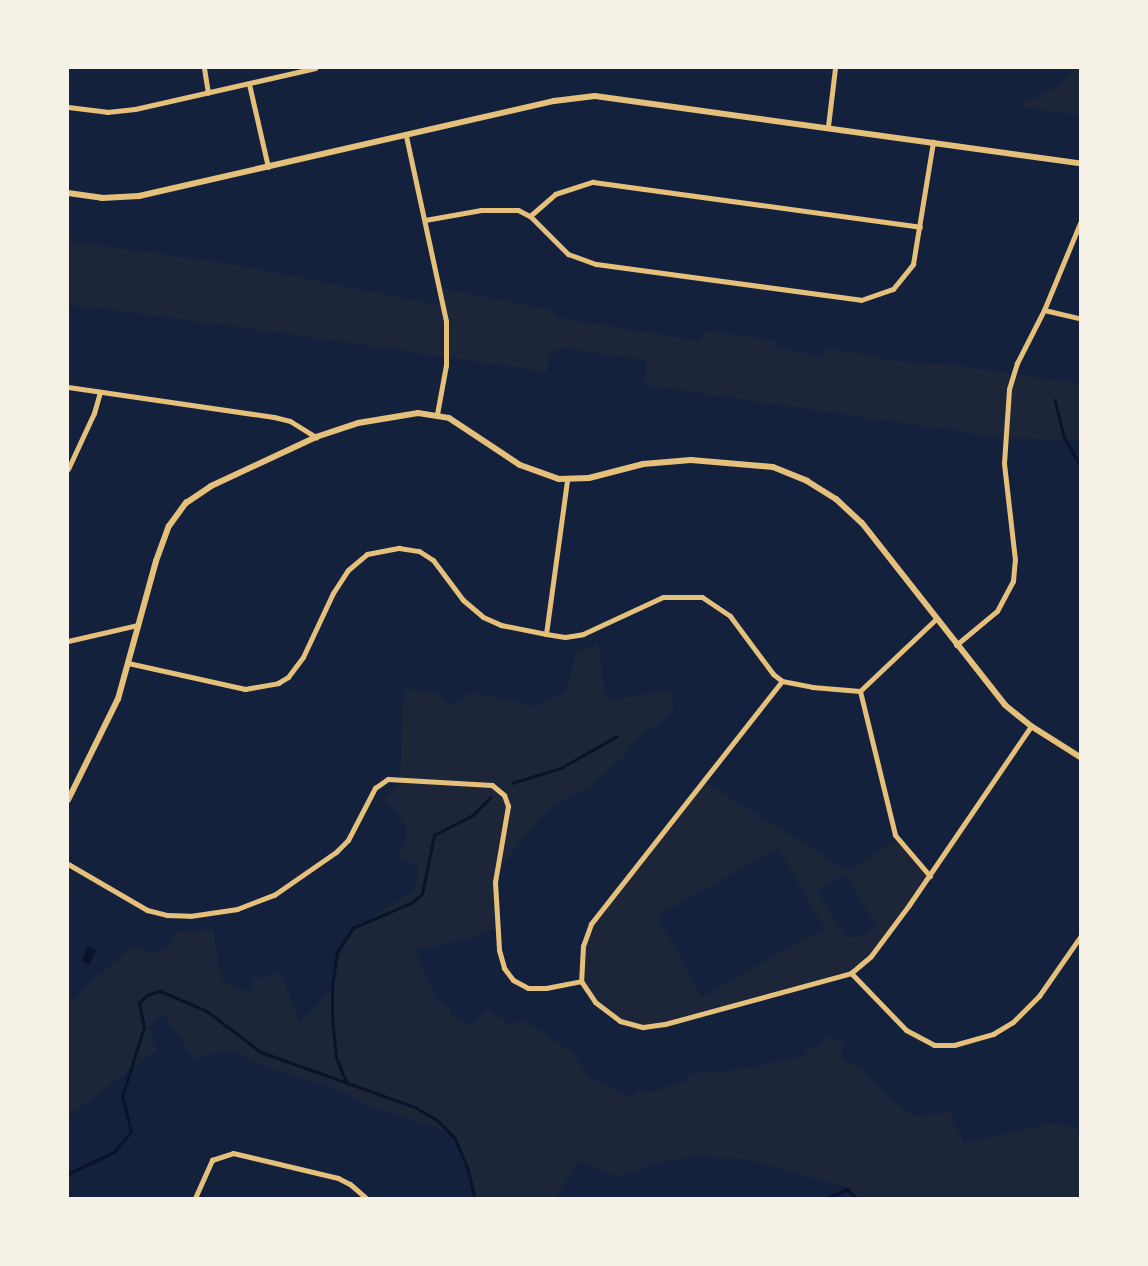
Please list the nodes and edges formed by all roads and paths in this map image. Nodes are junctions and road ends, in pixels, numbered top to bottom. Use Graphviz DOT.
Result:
graph roads {
  1 [pos="204,68"];
  2 [pos="315,68"];
  3 [pos="835,68"];
  4 [pos="290,70"];
  5 [pos="249,84"];
  6 [pos="208,93"];
  7 [pos="68,107"];
  8 [pos="828,126"];
  9 [pos="406,136"];
  10 [pos="933,142"];
  11 [pos="1080,162"];
  12 [pos="268,167"];
  13 [pos="68,193"];
  14 [pos="530,216"];
  15 [pos="425,220"];
  16 [pos="1080,223"];
  17 [pos="920,227"];
  18 [pos="1044,310"];
  19 [pos="1080,318"];
  20 [pos="68,387"];
  21 [pos="100,392"];
  22 [pos="437,414"];
  23 [pos="316,437"];
  24 [pos="68,469"];
  25 [pos="566,480"];
  26 [pos="936,620"];
  27 [pos="138,625"];
  28 [pos="546,634"];
  29 [pos="68,641"];
  30 [pos="956,645"];
  31 [pos="128,663"];
  32 [pos="782,681"];
  33 [pos="860,690"];
  34 [pos="1031,726"];
  35 [pos="1080,757"];
  36 [pos="68,800"];
  37 [pos="68,864"];
  38 [pos="930,876"];
  39 [pos="1080,937"];
  40 [pos="851,973"];
  41 [pos="581,981"];
  42 [pos="195,1198"];
  43 [pos="366,1198"];
  1 -- 6 [label="street"];
  2 -- 4 [label="street"];
  3 -- 8 [label="street"];
  4 -- 5 [label="street"];
  5 -- 6 [label="street"];
  5 -- 12 [label="street"];
  6 -- 7 [label="street"];
  8 -- 9 [label="street"];
  8 -- 10 [label="street"];
  9 -- 12 [label="street"];
  9 -- 15 [label="street"];
  10 -- 11 [label="street"];
  10 -- 17 [label="street"];
  12 -- 13 [label="street"];
  14 -- 15 [label="street"];
  14 -- 17 [label="street"];
  14 -- 17 [label="street"];
  15 -- 22 [label="street"];
  16 -- 18 [label="street"];
  18 -- 19 [label="street"];
  18 -- 30 [label="street"];
  20 -- 21 [label="street"];
  21 -- 23 [label="street"];
  21 -- 24 [label="street"];
  22 -- 23 [label="street"];
  22 -- 25 [label="street"];
  23 -- 27 [label="street"];
  25 -- 26 [label="street"];
  25 -- 28 [label="street"];
  26 -- 30 [label="street"];
  26 -- 33 [label="street"];
  27 -- 29 [label="street"];
  27 -- 31 [label="street"];
  28 -- 31 [label="street"];
  28 -- 32 [label="street"];
  30 -- 34 [label="street"];
  31 -- 36 [label="street"];
  32 -- 33 [label="street"];
  32 -- 41 [label="street"];
  33 -- 38 [label="street"];
  34 -- 35 [label="street"];
  34 -- 38 [label="street"];
  37 -- 41 [label="street"];
  38 -- 40 [label="street"];
  39 -- 40 [label="street"];
  40 -- 41 [label="street"];
  42 -- 43 [label="street"];
}
